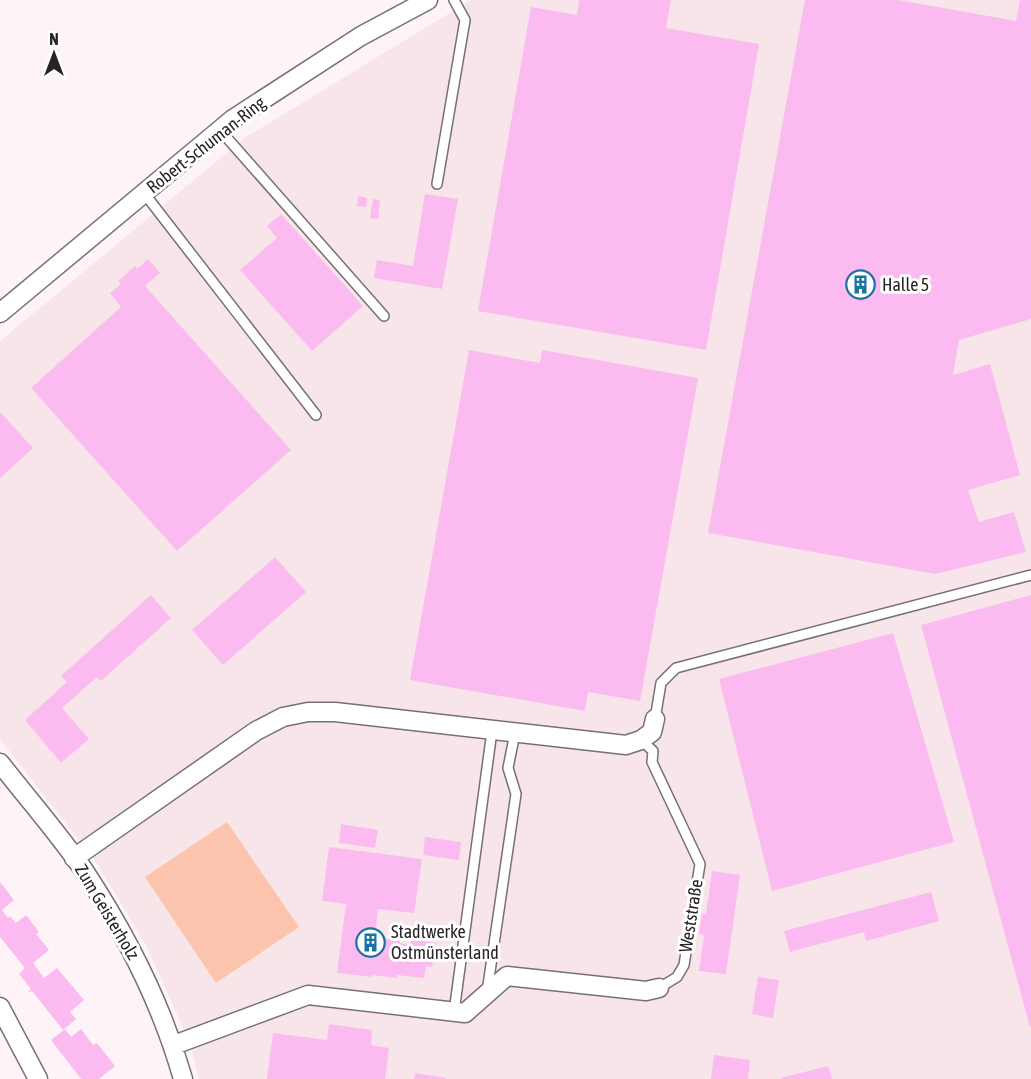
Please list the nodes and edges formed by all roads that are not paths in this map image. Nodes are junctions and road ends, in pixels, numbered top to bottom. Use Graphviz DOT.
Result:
graph roads {
  1 [pos="428,0"];
  2 [pos="454,0"];
  3 [pos="220,130"];
  4 [pos="437,184"];
  5 [pos="144,193"];
  6 [pos="0,313"];
  7 [pos="384,316"];
  8 [pos="316,415"];
  9 [pos="1031,575"];
  10 [pos="655,719"];
  11 [pos="492,731"];
  12 [pos="515,733"];
  13 [pos="641,740"];
  14 [pos="0,763"];
  15 [pos="74,858"];
  16 [pos="659,988"];
  17 [pos="487,992"];
  18 [pos="0,1007"];
  19 [pos="454,1012"];
  20 [pos="174,1045"];
  21 [pos="38,1079"];
  22 [pos="183,1079"];
  1 -- 3 [label="street, Robert-Schuman-Ring"];
  2 -- 4 [label="lane"];
  3 -- 5 [label="street, Robert-Schuman-Ring"];
  3 -- 7 [label="lane"];
  5 -- 6 [label="street, Robert-Schuman-Ring"];
  5 -- 8 [label="lane"];
  9 -- 10 [label="lane"];
  10 -- 13 [label="street"];
  11 -- 12 [label="street"];
  11 -- 15 [label="street"];
  11 -- 19 [label="lane"];
  12 -- 13 [label="street"];
  12 -- 17 [label="lane"];
  13 -- 16 [label="lane, Weststraße"];
  14 -- 15 [label="street, Zum Geisterholz"];
  15 -- 20 [label="street, Zum Geisterholz"];
  16 -- 17 [label="street, Weststraße"];
  17 -- 19 [label="street, Weststraße"];
  18 -- 21 [label="street"];
  19 -- 20 [label="street"];
  20 -- 22 [label="street, Zum Geisterholz"];
}
